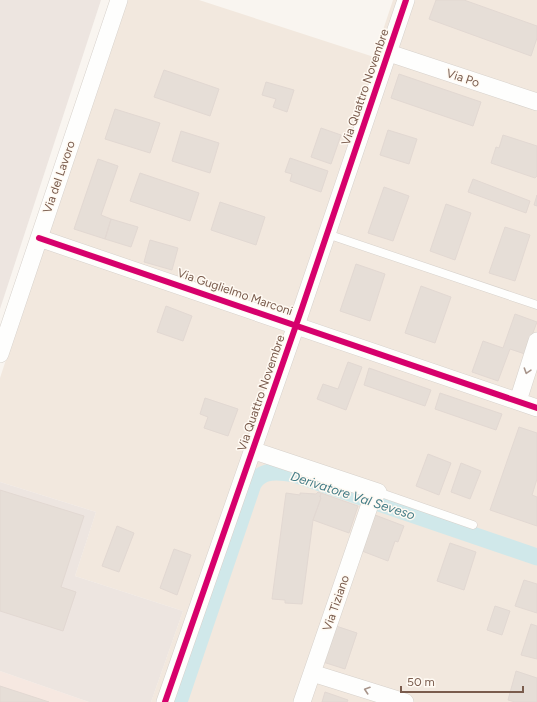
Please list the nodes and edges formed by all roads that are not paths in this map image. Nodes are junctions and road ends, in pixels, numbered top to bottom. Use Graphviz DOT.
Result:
graph roads {
  1 [pos="119,0"];
  2 [pos="406,0"];
  3 [pos="389,53"];
  4 [pos="537,102"];
  5 [pos="327,234"];
  6 [pos="39,238"];
  7 [pos="537,305"];
  8 [pos="296,325"];
  9 [pos="537,342"];
  10 [pos="0,354"];
  11 [pos="518,401"];
  12 [pos="537,408"];
  13 [pos="252,450"];
  14 [pos="374,498"];
  15 [pos="473,525"];
  16 [pos="312,673"];
  17 [pos="165,702"];
  18 [pos="302,702"];
  19 [pos="405,702"];
  1 -- 6 [label="street, Via del Lavoro"];
  2 -- 3 [label="street, Via Quattro Novembre"];
  3 -- 4 [label="street, Via Po"];
  3 -- 5 [label="street, Via Quattro Novembre"];
  5 -- 7 [label="lane"];
  5 -- 8 [label="street, Via Quattro Novembre"];
  6 -- 8 [label="street, Via Guglielmo Marconi"];
  6 -- 10 [label="street, Via del Lavoro"];
  8 -- 11 [label="street, Via Guglielmo Marconi"];
  8 -- 13 [label="street, Via Quattro Novembre"];
  9 -- 11 [label="street, one-way"];
  11 -- 12 [label="street, Via Guglielmo Marconi"];
  13 -- 14 [label="street"];
  13 -- 17 [label="street, Via Quattro Novembre"];
  14 -- 15 [label="lane"];
  14 -- 16 [label="street, Via Tiziano"];
  16 -- 18 [label="street, Via Tiziano"];
  19 -- 16 [label="street, one-way"];
}
